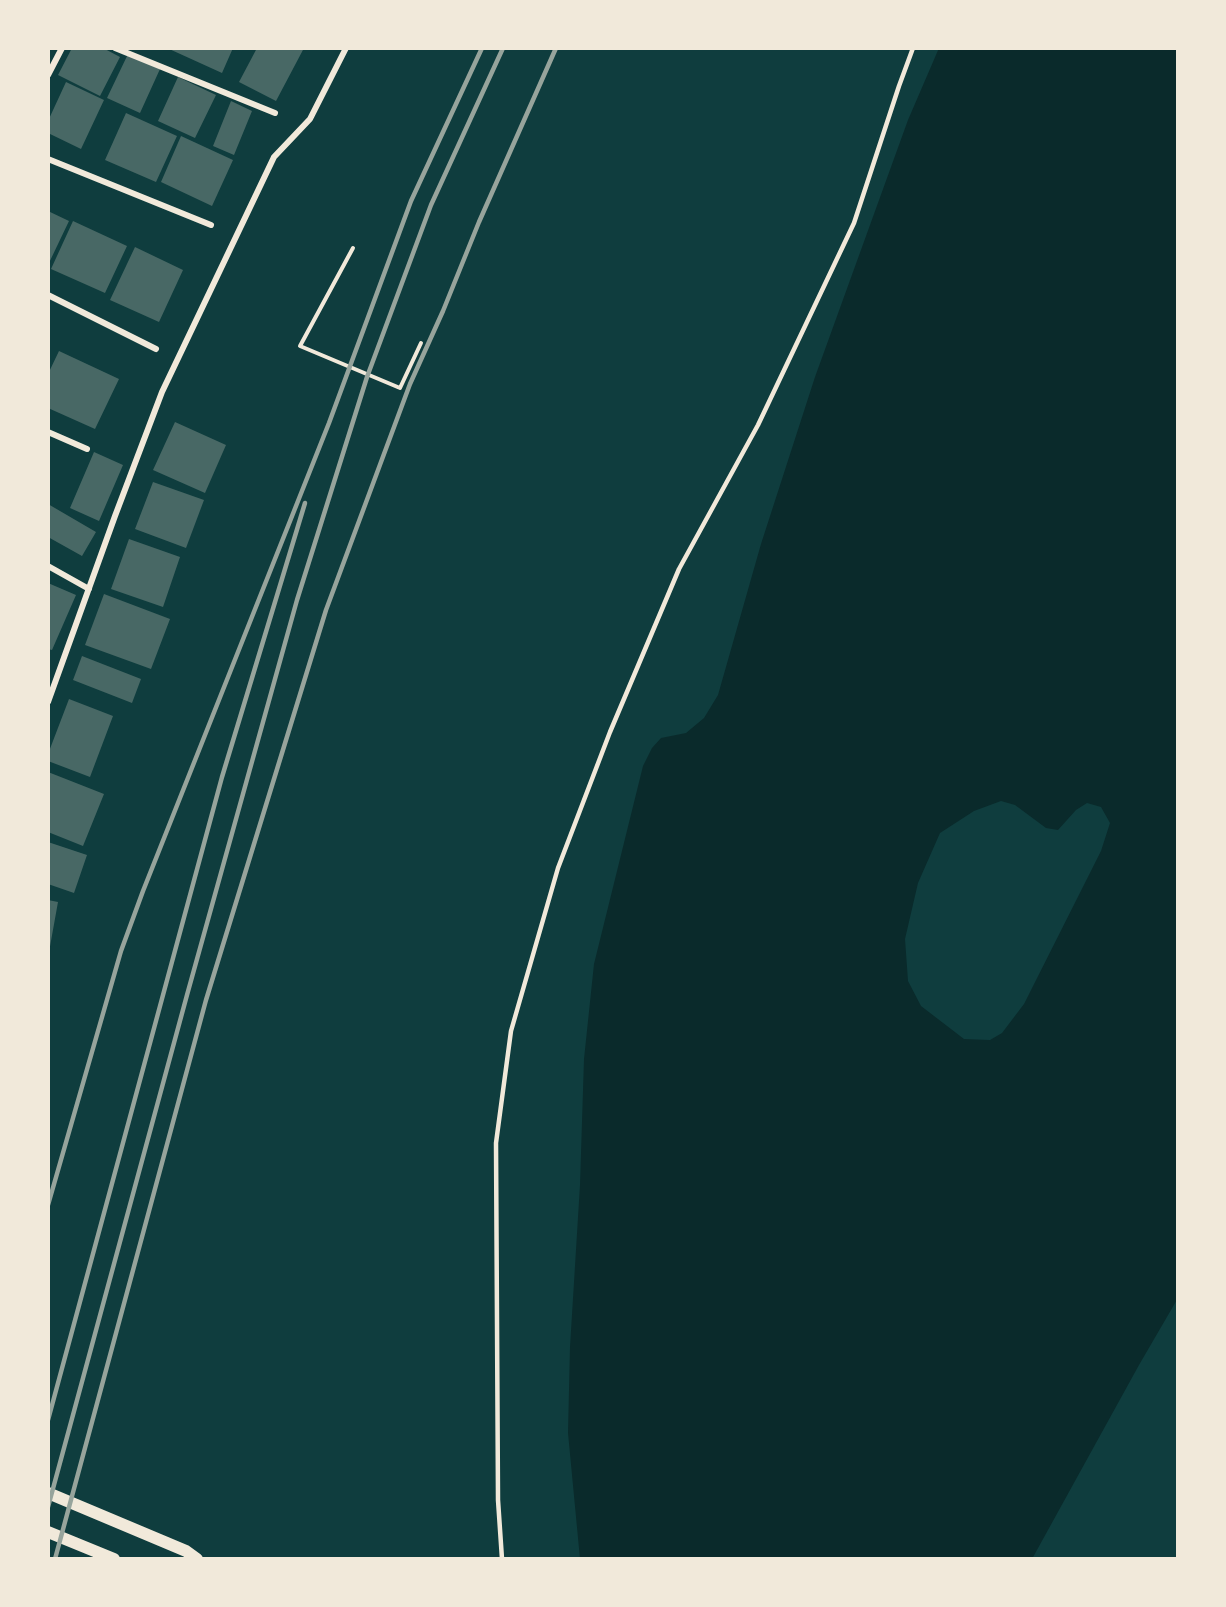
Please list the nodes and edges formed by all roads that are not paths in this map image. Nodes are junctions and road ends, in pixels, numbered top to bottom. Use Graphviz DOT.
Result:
graph roads {
  1 [pos="62,48"];
  2 [pos="115,48"];
  3 [pos="346,48"];
  4 [pos="913,48"];
  5 [pos="48,75"];
  6 [pos="275,113"];
  7 [pos="48,159"];
  8 [pos="211,225"];
  9 [pos="48,295"];
  10 [pos="156,349"];
  11 [pos="48,432"];
  12 [pos="87,449"];
  13 [pos="48,566"];
  14 [pos="89,589"];
  15 [pos="48,702"];
  16 [pos="48,1493"];
  17 [pos="48,1532"];
  18 [pos="114,1559"];
  19 [pos="197,1559"];
  20 [pos="502,1559"];
  1 -- 5 [label="street"];
  2 -- 6 [label="street"];
  3 -- 14 [label="street"];
  4 -- 20 [label="lane"];
  7 -- 8 [label="street"];
  9 -- 10 [label="street"];
  11 -- 12 [label="street"];
  13 -- 14 [label="street"];
  14 -- 15 [label="street"];
  16 -- 19 [label="main road"];
  17 -- 18 [label="main road"];
}
